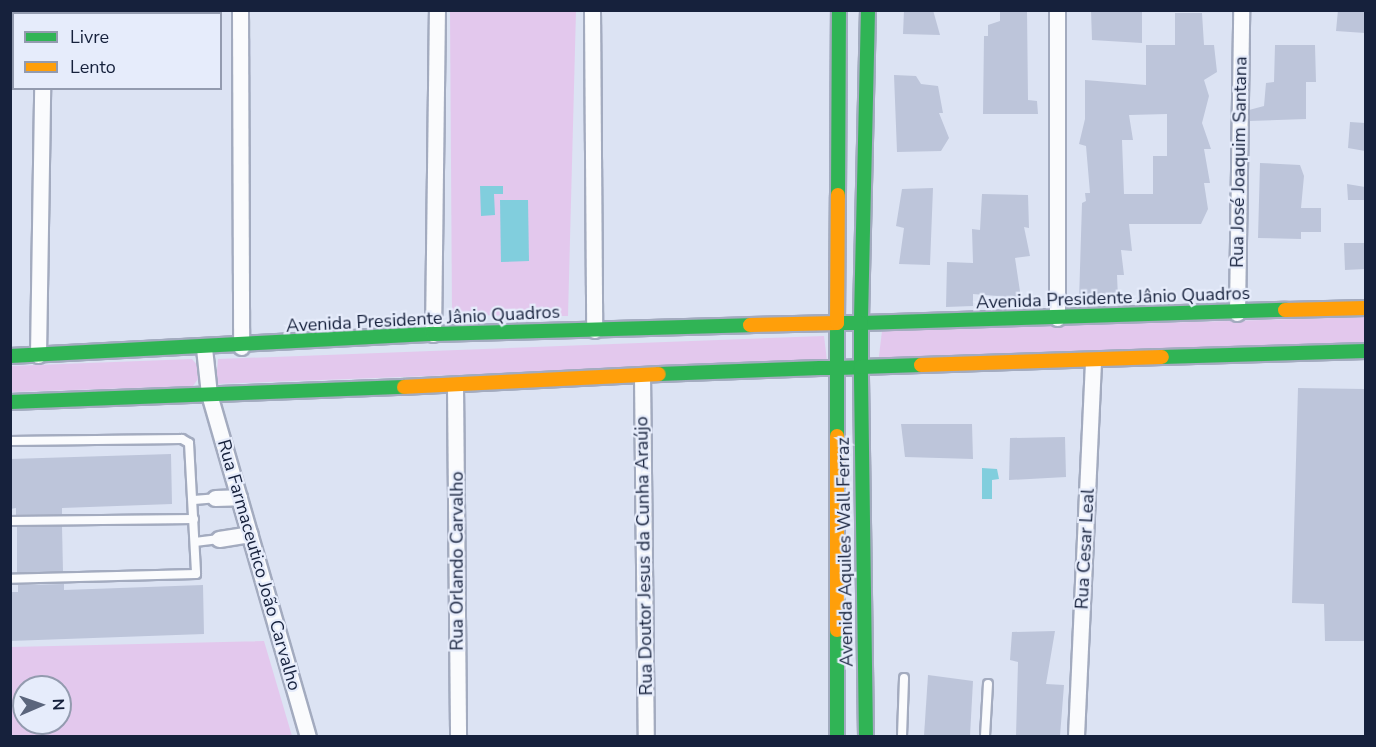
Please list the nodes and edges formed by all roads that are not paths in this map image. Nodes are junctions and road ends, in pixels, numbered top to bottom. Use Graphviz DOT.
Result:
graph roads {
  1 [pos="240,10"];
  2 [pos="437,10"];
  3 [pos="592,10"];
  4 [pos="839,10"];
  5 [pos="868,10"];
  6 [pos="1057,10"];
  7 [pos="1241,10"];
  8 [pos="42,90"];
  9 [pos="1365,308"];
  10 [pos="1238,313"];
  11 [pos="1057,318"];
  12 [pos="837,323"];
  13 [pos="861,323"];
  14 [pos="594,330"];
  15 [pos="433,334"];
  16 [pos="241,346"];
  17 [pos="204,348"];
  18 [pos="1365,351"];
  19 [pos="38,355"];
  20 [pos="10,356"];
  21 [pos="1093,362"];
  22 [pos="861,367"];
  23 [pos="837,368"];
  24 [pos="642,375"];
  25 [pos="455,385"];
  26 [pos="210,394"];
  27 [pos="10,402"];
  28 [pos="10,441"];
  29 [pos="239,497"];
  30 [pos="215,498"];
  31 [pos="194,500"];
  32 [pos="194,519"];
  33 [pos="10,521"];
  34 [pos="250,534"];
  35 [pos="219,539"];
  36 [pos="195,542"];
  37 [pos="10,579"];
  38 [pos="904,678"];
  39 [pos="988,684"];
  40 [pos="308,736"];
  41 [pos="458,736"];
  42 [pos="646,736"];
  43 [pos="837,736"];
  44 [pos="866,736"];
  45 [pos="902,736"];
  46 [pos="985,736"];
  47 [pos="1076,736"];
  1 -- 16 [label="street"];
  2 -- 15 [label="street"];
  3 -- 14 [label="street"];
  4 -- 12 [label="street"];
  5 -- 13 [label="street"];
  6 -- 11 [label="street"];
  7 -- 10 [label="street, Rua José Joaquim Santana"];
  8 -- 19 [label="street"];
  9 -- 10 [label="street, Avenida Presidente Jânio Quadros"];
  10 -- 11 [label="street, Avenida Presidente Jânio Quadros"];
  11 -- 13 [label="street, Avenida Presidente Jânio Quadros"];
  12 -- 13 [label="street, Avenida Presidente Jânio Quadros"];
  12 -- 14 [label="street, Avenida Presidente Jânio Quadros"];
  12 -- 23 [label="street, Avenida Aquiles Wall Ferraz"];
  13 -- 22 [label="street, Avenida Aquiles Wall Ferraz"];
  14 -- 15 [label="street, Avenida Presidente Jânio Quadros"];
  15 -- 16 [label="street, Avenida Presidente Jânio Quadros"];
  16 -- 17 [label="street, Avenida Presidente Jânio Quadros"];
  17 -- 19 [label="street, Avenida Presidente Jânio Quadros"];
  17 -- 26 [label="street, Rua Farmaceutico João Carvalho"];
  18 -- 21 [label="street"];
  19 -- 20 [label="street, Avenida Presidente Jânio Quadros"];
  21 -- 22 [label="street"];
  21 -- 47 [label="street, Rua Cesar Leal"];
  22 -- 23 [label="street"];
  22 -- 44 [label="street, Avenida Aquiles Wall Ferraz"];
  23 -- 24 [label="street"];
  23 -- 43 [label="street, Avenida Aquiles Wall Ferraz"];
  24 -- 25 [label="street"];
  24 -- 42 [label="street, Rua Doutor Jesus da Cunha Araújo"];
  25 -- 26 [label="street"];
  25 -- 41 [label="street, Rua Orlando Carvalho"];
  26 -- 27 [label="street"];
  26 -- 29 [label="street, Rua Farmaceutico João Carvalho"];
  28 -- 31 [label="lane"];
  29 -- 30 [label="street"];
  29 -- 34 [label="street, Rua Farmaceutico João Carvalho"];
  30 -- 31 [label="lane"];
  31 -- 32 [label="lane"];
  32 -- 33 [label="lane"];
  32 -- 36 [label="lane"];
  34 -- 35 [label="street"];
  34 -- 40 [label="street, Rua Farmaceutico João Carvalho"];
  35 -- 36 [label="lane"];
  36 -- 37 [label="lane"];
  38 -- 45 [label="lane"];
  39 -- 46 [label="lane"];
}
